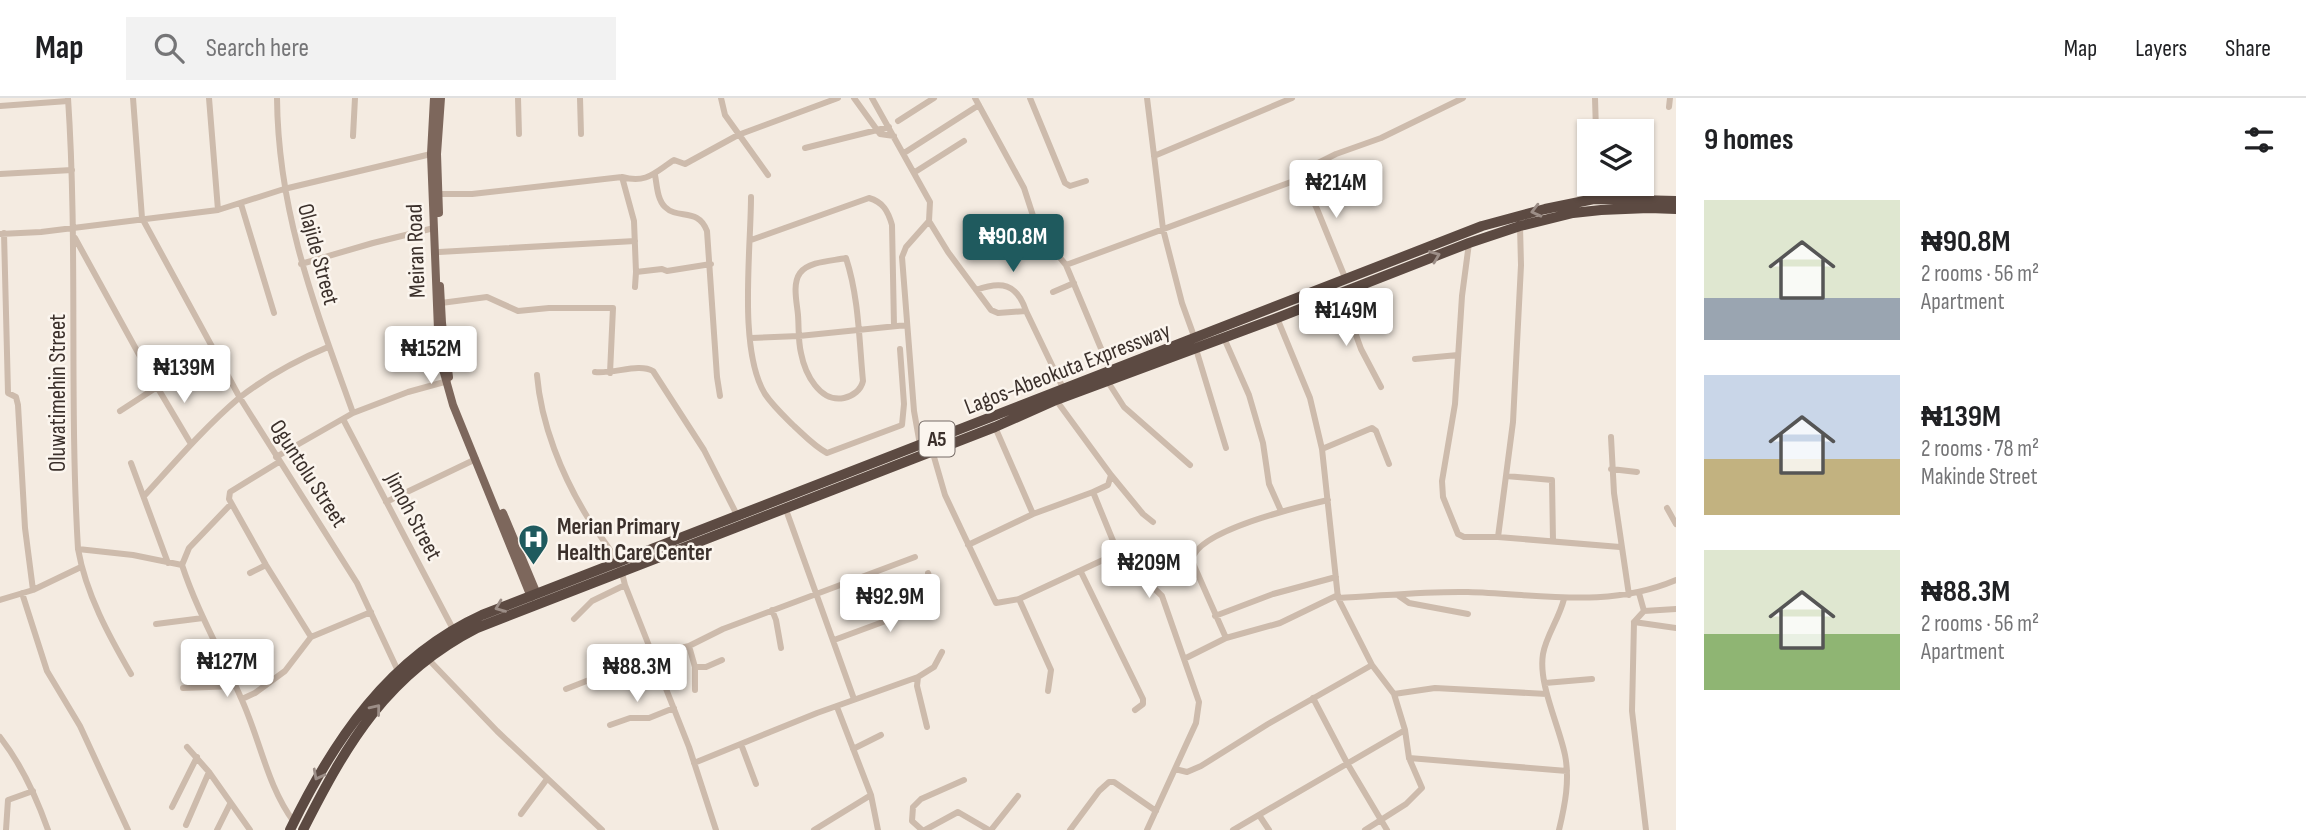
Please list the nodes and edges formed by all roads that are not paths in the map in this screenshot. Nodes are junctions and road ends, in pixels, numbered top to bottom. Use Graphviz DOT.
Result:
graph roads {
  1 [pos="133,98"];
  2 [pos="209,98"];
  3 [pos="277,98"];
  4 [pos="355,98"];
  5 [pos="434,98"];
  6 [pos="441,98"];
  7 [pos="518,98"];
  8 [pos="580,98"];
  9 [pos="721,98"];
  10 [pos="838,98"];
  11 [pos="854,98"];
  12 [pos="872,98"];
  13 [pos="934,98"];
  14 [pos="1030,98"];
  15 [pos="1147,98"];
  16 [pos="1292,98"];
  17 [pos="1595,98"];
  18 [pos="1670,98"];
  19 [pos="68,99"];
  20 [pos="1458,99"];
  21 [pos="977,102"];
  22 [pos="0,106"];
  23 [pos="1669,107"];
  24 [pos="1596,119"];
  25 [pos="898,121"];
  26 [pos="889,127"];
  27 [pos="874,129"];
  28 [pos="519,134"];
  29 [pos="580,134"];
  30 [pos="353,135"];
  31 [pos="738,135"];
  32 [pos="894,136"];
  33 [pos="964,141"];
  34 [pos="805,148"];
  35 [pos="904,153"];
  36 [pos="431,154"];
  37 [pos="1154,156"];
  38 [pos="72,170"];
  39 [pos="915,172"];
  40 [pos="0,174"];
  41 [pos="655,175"];
  42 [pos="768,175"];
  43 [pos="622,177"];
  44 [pos="1303,178"];
  45 [pos="1086,181"];
  46 [pos="284,189"];
  47 [pos="438,194"];
  48 [pos="1594,196"];
  49 [pos="751,197"];
  50 [pos="1594,199"];
  51 [pos="1676,201"];
  52 [pos="241,204"];
  53 [pos="1676,209"];
  54 [pos="218,210"];
  55 [pos="142,218"];
  56 [pos="929,221"];
  57 [pos="1520,226"];
  58 [pos="73,227"];
  59 [pos="434,228"];
  60 [pos="1163,229"];
  61 [pos="2,234"];
  62 [pos="74,237"];
  63 [pos="751,240"];
  64 [pos="635,241"];
  65 [pos="1469,243"];
  66 [pos="439,252"];
  67 [pos="301,264"];
  68 [pos="711,264"];
  69 [pos="1066,265"];
  70 [pos="636,272"];
  71 [pos="1346,281"];
  72 [pos="1074,283"];
  73 [pos="635,287"];
  74 [pos="976,290"];
  75 [pos="1053,292"];
  76 [pos="1341,293"];
  77 [pos="441,303"];
  78 [pos="1026,311"];
  79 [pos="274,313"];
  80 [pos="1277,318"];
  81 [pos="907,325"];
  82 [pos="894,326"];
  83 [pos="860,329"];
  84 [pos="799,336"];
  85 [pos="751,338"];
  86 [pos="1224,338"];
  87 [pos="1196,344"];
  88 [pos="328,347"];
  89 [pos="900,349"];
  90 [pos="442,354"];
  91 [pos="1458,355"];
  92 [pos="1415,359"];
  93 [pos="1110,370"];
  94 [pos="595,372"];
  95 [pos="610,373"];
  96 [pos="537,375"];
  97 [pos="448,381"];
  98 [pos="1108,382"];
  99 [pos="157,387"];
  100 [pos="1381,387"];
  101 [pos="1063,388"];
  102 [pos="8,393"];
  103 [pos="0,394"];
  104 [pos="720,396"];
  105 [pos="240,398"];
  106 [pos="1056,400"];
  107 [pos="120,411"];
  108 [pos="353,413"];
  109 [pos="343,419"];
  110 [pos="995,427"];
  111 [pos="1611,437"];
  112 [pos="191,444"];
  113 [pos="920,445"];
  114 [pos="1226,448"];
  115 [pos="1322,449"];
  116 [pos="932,450"];
  117 [pos="277,459"];
  118 [pos="476,459"];
  119 [pos="131,463"];
  120 [pos="1389,464"];
  121 [pos="1190,465"];
  122 [pos="1611,469"];
  123 [pos="1637,472"];
  124 [pos="1111,475"];
  125 [pos="1506,476"];
  126 [pos="1093,492"];
  127 [pos="145,495"];
  128 [pos="1328,500"];
  129 [pos="386,502"];
  130 [pos="231,504"];
  131 [pos="785,507"];
  132 [pos="1667,508"];
  133 [pos="1281,511"];
  134 [pos="1033,514"];
  135 [pos="737,515"];
  136 [pos="1153,522"];
  137 [pos="1676,524"];
  138 [pos="1498,537"];
  139 [pos="1553,541"];
  140 [pos="968,545"];
  141 [pos="1620,547"];
  142 [pos="78,549"];
  143 [pos="1118,553"];
  144 [pos="915,557"];
  145 [pos="168,563"];
  146 [pos="182,565"];
  147 [pos="265,565"];
  148 [pos="620,566"];
  149 [pos="81,567"];
  150 [pos="1081,572"];
  151 [pos="250,573"];
  152 [pos="928,573"];
  153 [pos="1336,577"];
  154 [pos="1676,580"];
  155 [pos="625,585"];
  156 [pos="33,590"];
  157 [pos="22,593"];
  158 [pos="817,593"];
  159 [pos="1639,593"];
  160 [pos="1629,594"];
  161 [pos="534,595"];
  162 [pos="1398,595"];
  163 [pos="1338,597"];
  164 [pos="1564,598"];
  165 [pos="0,600"];
  166 [pos="1019,600"];
  167 [pos="1676,610"];
  168 [pos="772,611"];
  169 [pos="1644,611"];
  170 [pos="371,612"];
  171 [pos="1468,614"];
  172 [pos="1215,616"];
  173 [pos="203,618"];
  174 [pos="574,619"];
  175 [pos="1634,622"];
  176 [pos="156,624"];
  177 [pos="1676,628"];
  178 [pos="453,629"];
  179 [pos="311,637"];
  180 [pos="1226,638"];
  181 [pos="834,640"];
  182 [pos="690,646"];
  183 [pos="250,648"];
  184 [pos="781,648"];
  185 [pos="942,652"];
  186 [pos="653,656"];
  187 [pos="1184,659"];
  188 [pos="429,660"];
  189 [pos="722,660"];
  190 [pos="224,661"];
  191 [pos="1372,665"];
  192 [pos="695,667"];
  193 [pos="398,671"];
  194 [pos="131,674"];
  195 [pos="918,677"];
  196 [pos="1592,679"];
  197 [pos="1545,683"];
  198 [pos="235,686"];
  199 [pos="183,688"];
  200 [pos="566,689"];
  201 [pos="695,690"];
  202 [pos="1048,691"];
  203 [pos="1394,694"];
  204 [pos="1547,694"];
  205 [pos="1313,698"];
  206 [pos="242,699"];
  207 [pos="854,699"];
  208 [pos="837,707"];
  209 [pos="674,708"];
  210 [pos="1135,710"];
  211 [pos="610,725"];
  212 [pos="927,727"];
  213 [pos="1405,730"];
  214 [pos="881,735"];
  215 [pos="0,737"];
  216 [pos="741,744"];
  217 [pos="187,747"];
  218 [pos="853,749"];
  219 [pos="197,757"];
  220 [pos="1409,758"];
  221 [pos="1347,762"];
  222 [pos="694,763"];
  223 [pos="1175,769"];
  224 [pos="1567,771"];
  225 [pos="209,772"];
  226 [pos="547,779"];
  227 [pos="964,780"];
  228 [pos="756,784"];
  229 [pos="33,791"];
  230 [pos="871,795"];
  231 [pos="1018,796"];
  232 [pos="230,804"];
  233 [pos="172,807"];
  234 [pos="1156,811"];
  235 [pos="521,814"];
  236 [pos="1259,814"];
  237 [pos="1381,820"];
  238 [pos="186,825"];
  239 [pos="293,826"];
  240 [pos="6,830"];
  241 [pos="48,830"];
  242 [pos="128,830"];
  243 [pos="217,830"];
  244 [pos="250,830"];
  245 [pos="303,830"];
  246 [pos="603,830"];
  247 [pos="716,830"];
  248 [pos="814,830"];
  249 [pos="878,830"];
  250 [pos="924,830"];
  251 [pos="990,830"];
  252 [pos="1070,830"];
  253 [pos="1147,830"];
  254 [pos="1233,830"];
  255 [pos="1269,830"];
  256 [pos="1365,830"];
  257 [pos="1387,830"];
  258 [pos="1559,830"];
  259 [pos="1646,830"];
  1 -- 55 [label="street, Oguntolu Street"];
  2 -- 54 [label="street"];
  3 -- 46 [label="street, Olajide Street"];
  4 -- 30 [label="street"];
  5 -- 36 [label="main road, Meiran Road"];
  6 -- 47 [label="main road, Meiran Road"];
  7 -- 28 [label="street"];
  8 -- 29 [label="street"];
  9 -- 31 [label="street"];
  10 -- 31 [label="street"];
  11 -- 27 [label="street"];
  12 -- 26 [label="street"];
  13 -- 25 [label="street"];
  14 -- 45 [label="street"];
  15 -- 37 [label="street"];
  16 -- 37 [label="street"];
  17 -- 24 [label="street"];
  18 -- 23 [label="street"];
  19 -- 22 [label="street"];
  19 -- 38 [label="street, Oluwatimehin Street"];
  20 -- 44 [label="street"];
  21 -- 35 [label="street"];
  21 -- 69 [label="street"];
  26 -- 27 [label="street"];
  26 -- 32 [label="street"];
  27 -- 32 [label="street"];
  27 -- 34 [label="street"];
  31 -- 41 [label="street"];
  31 -- 42 [label="street"];
  32 -- 35 [label="street"];
  33 -- 39 [label="street"];
  35 -- 39 [label="street"];
  36 -- 46 [label="street"];
  36 -- 59 [label="main road, Meiran Road"];
  37 -- 60 [label="street"];
  38 -- 40 [label="street"];
  38 -- 58 [label="street, Oluwatimehin Street"];
  39 -- 56 [label="street"];
  41 -- 43 [label="street"];
  41 -- 68 [label="street"];
  43 -- 47 [label="street"];
  43 -- 64 [label="street"];
  44 -- 60 [label="street"];
  44 -- 71 [label="street"];
  46 -- 52 [label="street"];
  46 -- 67 [label="street, Olajide Street"];
  47 -- 66 [label="main road, Meiran Road"];
  48 -- 50 [label="street"];
  49 -- 63 [label="street"];
  50 -- 51 [label="highway, Lagos-Abeokuta Expressway / A5"];
  50 -- 71 [label="highway, Lagos-Abeokuta Expressway / A5, one-way"];
  52 -- 54 [label="street"];
  52 -- 79 [label="street"];
  53 -- 57 [label="highway, Lagos-Abeokuta Expressway / A5"];
  54 -- 55 [label="street"];
  55 -- 58 [label="street"];
  55 -- 105 [label="street, Oguntolu Street"];
  56 -- 74 [label="street"];
  56 -- 81 [label="street"];
  57 -- 65 [label="highway, Lagos-Abeokuta Expressway / A5"];
  57 -- 125 [label="street"];
  58 -- 61 [label="street"];
  58 -- 62 [label="street, Oluwatimehin Street"];
  59 -- 67 [label="street"];
  59 -- 90 [label="main road, Meiran Road"];
  60 -- 69 [label="street"];
  60 -- 87 [label="street"];
  61 -- 102 [label="street"];
  62 -- 99 [label="street"];
  62 -- 142 [label="street, Oluwatimehin Street"];
  63 -- 82 [label="street"];
  63 -- 85 [label="street"];
  64 -- 66 [label="street"];
  64 -- 70 [label="street"];
  76 -- 65 [label="highway, Lagos-Abeokuta Expressway / A5, one-way"];
  65 -- 91 [label="street"];
  66 -- 77 [label="main road, Meiran Road"];
  67 -- 88 [label="street, Olajide Street"];
  68 -- 70 [label="street"];
  68 -- 104 [label="street"];
  69 -- 72 [label="street"];
  70 -- 73 [label="street"];
  71 -- 87 [label="highway, Lagos-Abeokuta Expressway / A5"];
  72 -- 75 [label="street"];
  72 -- 93 [label="street"];
  74 -- 78 [label="street"];
  74 -- 78 [label="street"];
  76 -- 80 [label="highway, Lagos-Abeokuta Expressway / A5"];
  76 -- 100 [label="street"];
  77 -- 90 [label="main road, Meiran Road"];
  77 -- 95 [label="street"];
  78 -- 101 [label="street"];
  80 -- 86 [label="highway, Lagos-Abeokuta Expressway / A5"];
  80 -- 115 [label="street"];
  81 -- 82 [label="street"];
  81 -- 113 [label="street"];
  82 -- 83 [label="street"];
  83 -- 84 [label="street"];
  83 -- 84 [label="street"];
  83 -- 84 [label="street"];
  84 -- 85 [label="street"];
  85 -- 89 [label="street"];
  86 -- 87 [label="highway, Lagos-Abeokuta Expressway / A5"];
  86 -- 133 [label="street"];
  87 -- 93 [label="highway, Lagos-Abeokuta Expressway / A5"];
  87 -- 98 [label="highway, Lagos-Abeokuta Expressway / A5"];
  87 -- 114 [label="street"];
  88 -- 105 [label="street"];
  88 -- 108 [label="street, Olajide Street"];
  90 -- 97 [label="main road, Meiran Road"];
  91 -- 92 [label="street"];
  91 -- 138 [label="street"];
  93 -- 101 [label="highway, Lagos-Abeokuta Expressway / A5"];
  94 -- 95 [label="street"];
  95 -- 135 [label="street"];
  96 -- 148 [label="street"];
  97 -- 108 [label="street"];
  97 -- 118 [label="main road, Meiran Road"];
  97 -- 161 [label="main road, Meiran Road"];
  98 -- 106 [label="highway, Lagos-Abeokuta Expressway / A5"];
  98 -- 121 [label="street"];
  99 -- 107 [label="street"];
  99 -- 112 [label="street"];
  101 -- 113 [label="highway, Lagos-Abeokuta Expressway / A5"];
  102 -- 103 [label="street"];
  102 -- 156 [label="street"];
  105 -- 112 [label="street"];
  105 -- 117 [label="street, Oguntolu Street"];
  106 -- 110 [label="highway, Lagos-Abeokuta Expressway / A5"];
  106 -- 124 [label="street"];
  108 -- 109 [label="street"];
  109 -- 117 [label="street"];
  109 -- 129 [label="street, Jimoh Street"];
  110 -- 116 [label="highway, Lagos-Abeokuta Expressway / A5"];
  110 -- 134 [label="street"];
  111 -- 122 [label="street"];
  112 -- 127 [label="street"];
  113 -- 135 [label="highway, Lagos-Abeokuta Expressway / A5"];
  115 -- 120 [label="street"];
  115 -- 128 [label="street"];
  116 -- 131 [label="highway, Lagos-Abeokuta Expressway / A5"];
  116 -- 140 [label="street"];
  117 -- 130 [label="street"];
  117 -- 170 [label="street, Oguntolu Street"];
  118 -- 129 [label="street"];
  118 -- 161 [label="main road, Meiran Road"];
  119 -- 127 [label="street"];
  122 -- 123 [label="street"];
  122 -- 141 [label="street"];
  124 -- 126 [label="street"];
  124 -- 136 [label="street"];
  125 -- 138 [label="street"];
  125 -- 139 [label="street"];
  126 -- 134 [label="street"];
  126 -- 143 [label="street"];
  127 -- 145 [label="street"];
  128 -- 133 [label="street"];
  128 -- 153 [label="street"];
  129 -- 178 [label="street, Jimoh Street"];
  130 -- 146 [label="street"];
  130 -- 147 [label="street"];
  131 -- 148 [label="highway, Lagos-Abeokuta Expressway / A5"];
  131 -- 158 [label="street"];
  132 -- 137 [label="street"];
  133 -- 172 [label="street"];
  134 -- 140 [label="street"];
  135 -- 148 [label="highway, Lagos-Abeokuta Expressway / A5"];
  138 -- 139 [label="street"];
  139 -- 141 [label="street"];
  140 -- 166 [label="street"];
  141 -- 160 [label="street"];
  142 -- 145 [label="street"];
  142 -- 149 [label="street, Oluwatimehin Street"];
  143 -- 150 [label="street"];
  143 -- 187 [label="street"];
  144 -- 158 [label="street"];
  145 -- 146 [label="street"];
  146 -- 173 [label="street"];
  147 -- 151 [label="street"];
  147 -- 179 [label="street"];
  148 -- 155 [label="street"];
  148 -- 161 [label="highway, Lagos-Abeokuta Expressway / A5"];
  148 -- 188 [label="highway, Lagos-Abeokuta Expressway / A5"];
  149 -- 156 [label="street"];
  149 -- 194 [label="street, Oluwatimehin Street"];
  150 -- 166 [label="street"];
  150 -- 210 [label="street"];
  152 -- 181 [label="street"];
  153 -- 163 [label="street"];
  153 -- 172 [label="street"];
  154 -- 159 [label="street"];
  155 -- 174 [label="street"];
  155 -- 186 [label="street"];
  156 -- 157 [label="street"];
  157 -- 165 [label="street"];
  157 -- 242 [label="street"];
  158 -- 168 [label="street"];
  158 -- 181 [label="street"];
  159 -- 160 [label="street"];
  159 -- 169 [label="street"];
  160 -- 164 [label="street"];
  161 -- 178 [label="highway, Lagos-Abeokuta Expressway / A5, one-way"];
  162 -- 163 [label="street"];
  162 -- 164 [label="street"];
  162 -- 171 [label="street"];
  163 -- 180 [label="street"];
  163 -- 191 [label="street"];
  164 -- 197 [label="street"];
  166 -- 202 [label="street"];
  167 -- 169 [label="street"];
  168 -- 182 [label="street"];
  168 -- 184 [label="street"];
  169 -- 175 [label="street"];
  170 -- 179 [label="street"];
  170 -- 193 [label="street, Oguntolu Street"];
  172 -- 180 [label="street"];
  173 -- 176 [label="street"];
  173 -- 190 [label="street"];
  175 -- 177 [label="street"];
  175 -- 259 [label="street"];
  178 -- 193 [label="highway, Lagos-Abeokuta Expressway / A5"];
  179 -- 206 [label="street"];
  180 -- 187 [label="street"];
  181 -- 207 [label="street"];
  182 -- 186 [label="street"];
  182 -- 192 [label="street"];
  183 -- 190 [label="street"];
  185 -- 195 [label="street"];
  186 -- 200 [label="street"];
  186 -- 209 [label="street"];
  187 -- 223 [label="street"];
  188 -- 226 [label="street"];
  245 -- 188 [label="highway, Lagos-Abeokuta Expressway / A5, one-way"];
  189 -- 192 [label="street"];
  190 -- 198 [label="street"];
  191 -- 203 [label="street"];
  191 -- 205 [label="street"];
  192 -- 201 [label="street"];
  193 -- 239 [label="highway, Lagos-Abeokuta Expressway / A5, one-way"];
  195 -- 207 [label="street"];
  195 -- 212 [label="street"];
  196 -- 197 [label="street"];
  197 -- 204 [label="street"];
  198 -- 199 [label="street"];
  198 -- 206 [label="street"];
  203 -- 204 [label="street"];
  203 -- 213 [label="street"];
  204 -- 224 [label="street"];
  205 -- 221 [label="street"];
  205 -- 223 [label="street"];
  206 -- 239 [label="street"];
  207 -- 208 [label="street"];
  208 -- 216 [label="street"];
  208 -- 218 [label="street"];
  209 -- 211 [label="street"];
  209 -- 222 [label="street"];
  213 -- 220 [label="street"];
  213 -- 221 [label="street"];
  214 -- 218 [label="street"];
  215 -- 229 [label="street"];
  216 -- 222 [label="street"];
  216 -- 228 [label="street"];
  217 -- 219 [label="street"];
  218 -- 230 [label="street"];
  219 -- 225 [label="street"];
  219 -- 233 [label="street"];
  220 -- 224 [label="street"];
  220 -- 237 [label="street"];
  221 -- 236 [label="street"];
  221 -- 237 [label="street"];
  222 -- 247 [label="street"];
  223 -- 234 [label="street"];
  224 -- 258 [label="street"];
  225 -- 232 [label="street"];
  225 -- 238 [label="street"];
  226 -- 235 [label="street"];
  226 -- 246 [label="street"];
  227 -- 250 [label="street"];
  229 -- 240 [label="street"];
  229 -- 241 [label="street"];
  230 -- 248 [label="street"];
  230 -- 249 [label="street"];
  231 -- 251 [label="street"];
  232 -- 243 [label="street"];
  232 -- 244 [label="street"];
  234 -- 252 [label="street"];
  234 -- 253 [label="street"];
  236 -- 254 [label="street"];
  236 -- 255 [label="street"];
  237 -- 256 [label="street"];
  237 -- 257 [label="street"];
  250 -- 251 [label="street"];
}
